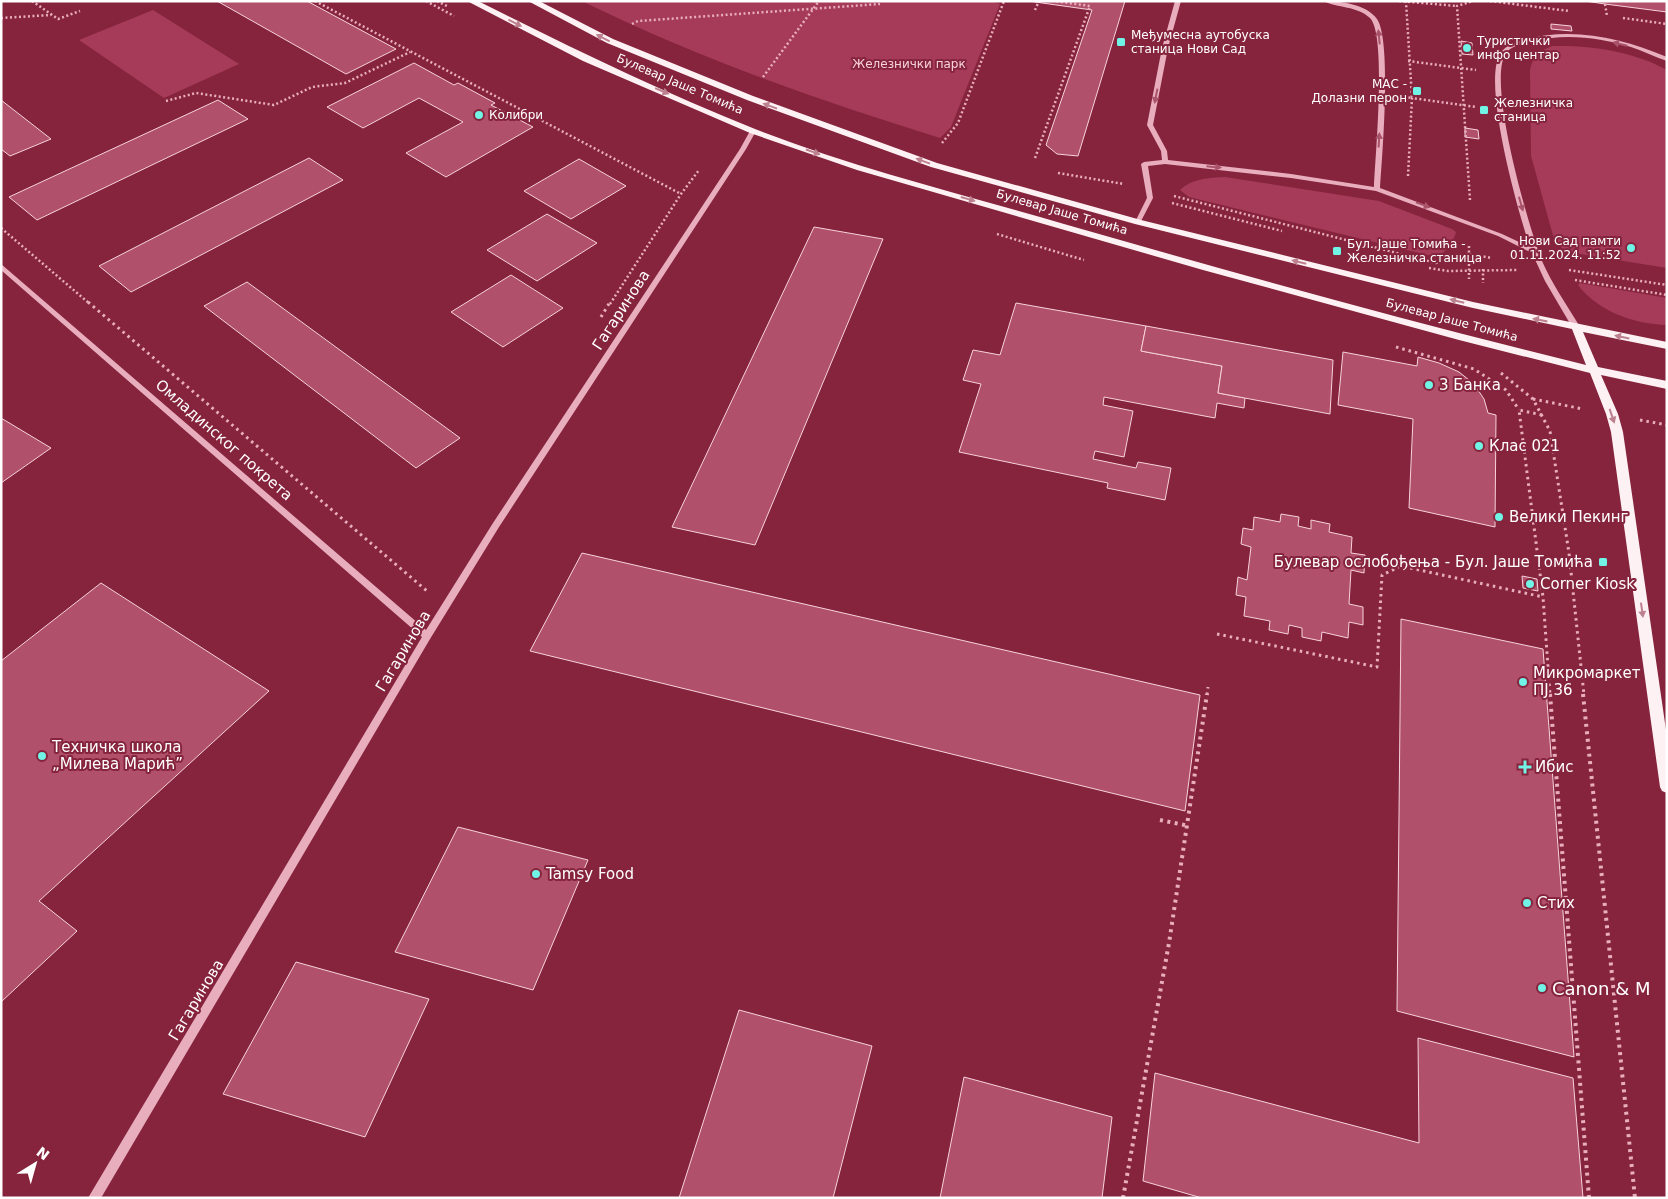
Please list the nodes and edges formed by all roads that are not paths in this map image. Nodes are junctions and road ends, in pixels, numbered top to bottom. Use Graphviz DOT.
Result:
graph roads {
  1 [pos="471,1"];
  2 [pos="532,1"];
  3 [pos="1178,1"];
  4 [pos="1326,1"];
  5 [pos="1667,59"];
  6 [pos="1501,111"];
  7 [pos="753,130"];
  8 [pos="1165,162"];
  9 [pos="1377,189"];
  10 [pos="1138,222"];
  11 [pos="1535,252"];
  12 [pos="1,266"];
  13 [pos="1576,327"];
  14 [pos="1667,346"];
  15 [pos="1593,370"];
  16 [pos="1667,385"];
  17 [pos="428,636"];
  18 [pos="1667,787"];
  19 [pos="94,1198"];
  1 -- 7 [label="main road, Булевар Јаше Томића, one-way"];
  10 -- 2 [label="main road, Булевар Јаше Томића, one-way"];
  3 -- 8 [label="street, one-way"];
  9 -- 4 [label="street, one-way"];
  5 -- 6 [label="street, one-way"];
  6 -- 11 [label="street, one-way"];
  7 -- 15 [label="main road, Булевар Јаше Томића, one-way"];
  7 -- 17 [label="street, Гагаринова"];
  8 -- 9 [label="street, one-way"];
  8 -- 10 [label="street"];
  9 -- 11 [label="street, one-way"];
  13 -- 10 [label="main road, Булевар Јаше Томића, one-way"];
  11 -- 13 [label="street"];
  12 -- 17 [label="street, Омладинског покрета"];
  14 -- 13 [label="main road, Булевар Јаше Томића, one-way"];
  13 -- 15 [label="main road"];
  15 -- 16 [label="main road, Булевар Јаше Томића"];
  15 -- 18 [label="main road, one-way"];
  17 -- 19 [label="street, Гагаринова"];
}
